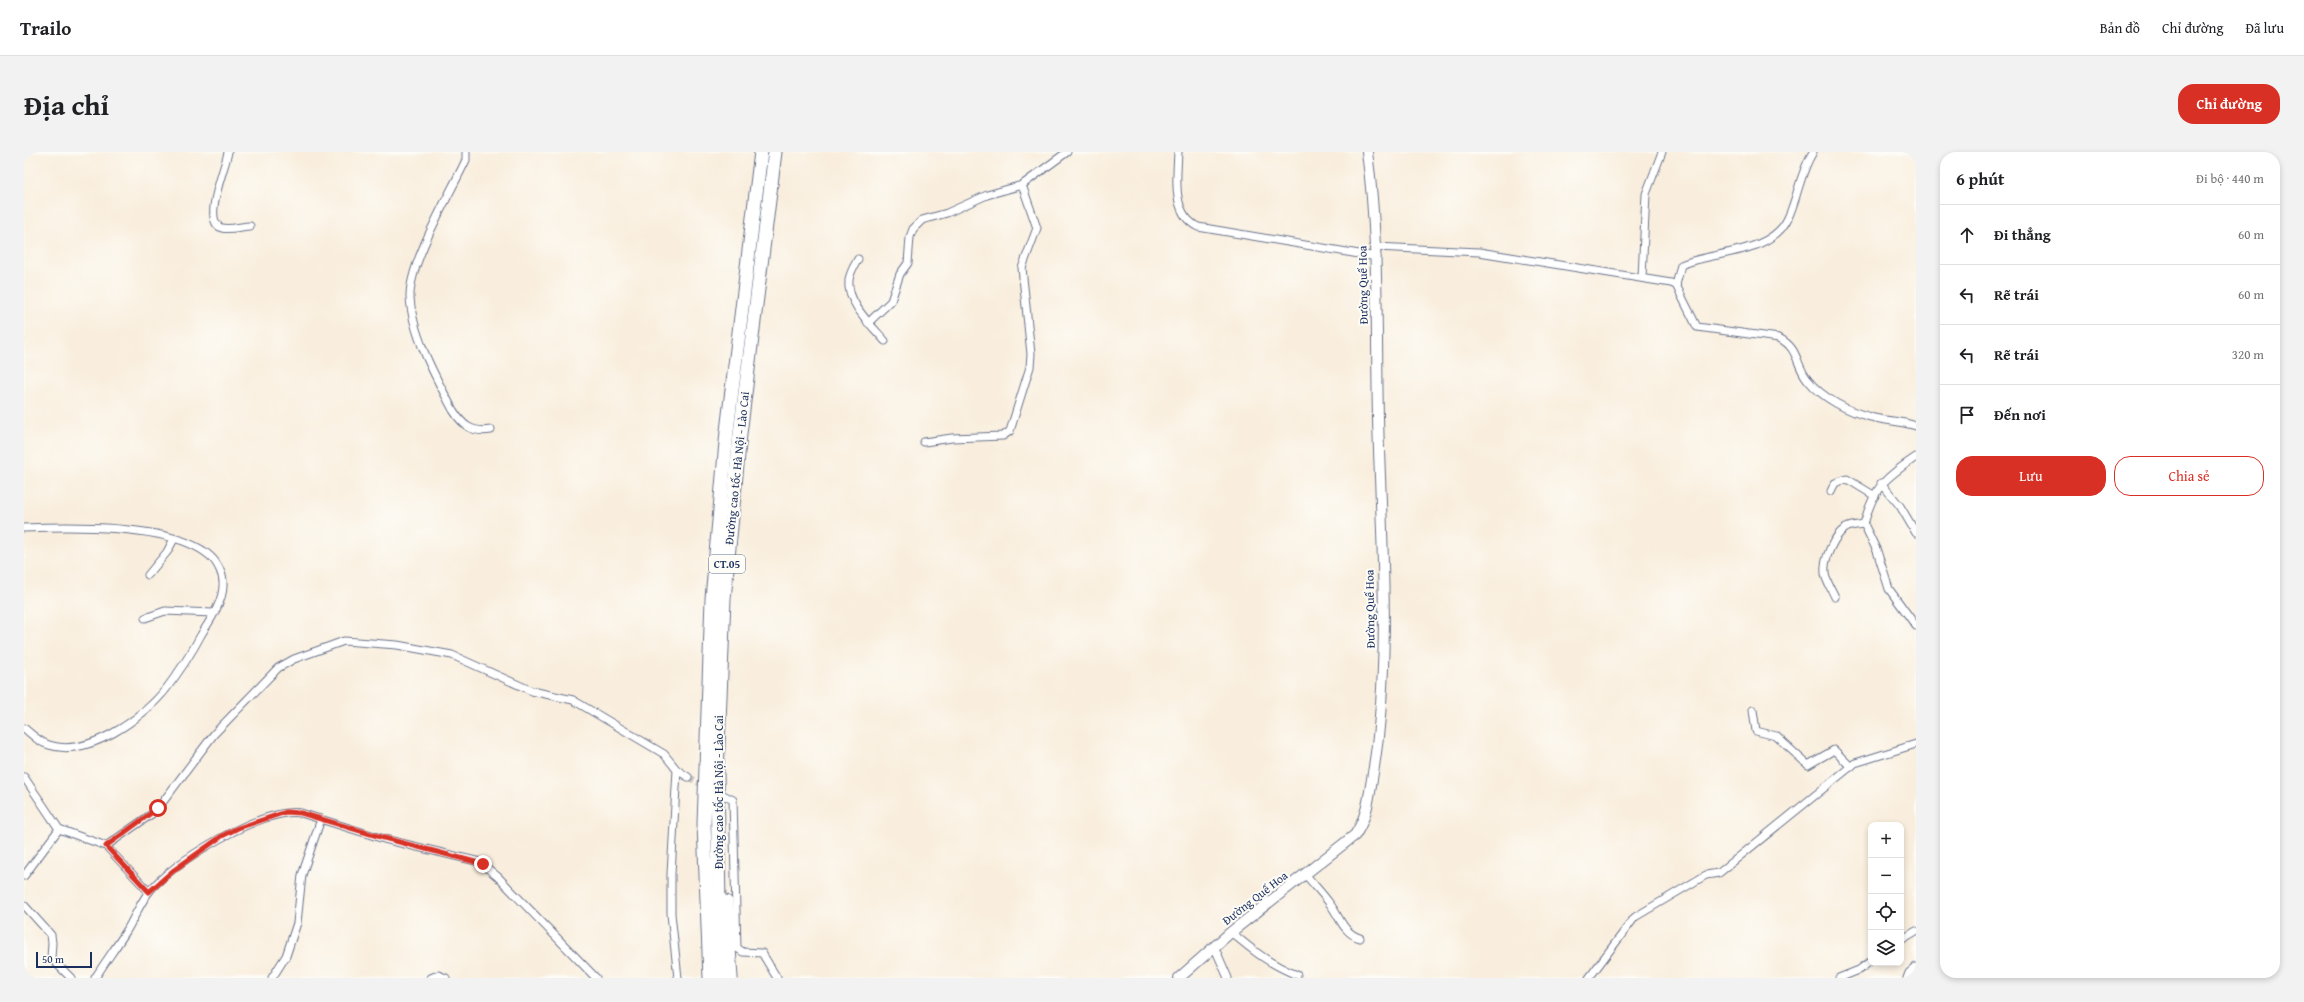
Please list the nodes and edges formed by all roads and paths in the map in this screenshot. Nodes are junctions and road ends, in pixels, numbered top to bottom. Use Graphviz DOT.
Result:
graph roads {
  1 [pos="228,152"];
  2 [pos="466,152"];
  3 [pos="761,152"];
  4 [pos="774,152"];
  5 [pos="1067,152"];
  6 [pos="1178,152"];
  7 [pos="1368,152"];
  8 [pos="1662,152"];
  9 [pos="1813,152"];
  10 [pos="1022,185"];
  11 [pos="250,226"];
  12 [pos="1377,252"];
  13 [pos="858,259"];
  14 [pos="1642,277"];
  15 [pos="1676,285"];
  16 [pos="868,323"];
  17 [pos="885,341"];
  18 [pos="1916,426"];
  19 [pos="491,430"];
  20 [pos="924,442"];
  21 [pos="1916,457"];
  22 [pos="1881,483"];
  23 [pos="1831,491"];
  24 [pos="1875,496"];
  25 [pos="1864,524"];
  26 [pos="24,528"];
  27 [pos="1916,533"];
  28 [pos="174,539"];
  29 [pos="148,575"];
  30 [pos="1835,597"];
  31 [pos="213,613"];
  32 [pos="145,618"];
  33 [pos="1916,626"];
  34 [pos="1753,710"];
  35 [pos="24,728"];
  36 [pos="1916,744"];
  37 [pos="1850,767"];
  38 [pos="677,770"];
  39 [pos="24,777"];
  40 [pos="688,777"];
  41 [pos="717,792"];
  42 [pos="321,819"];
  43 [pos="59,829"];
  44 [pos="718,845"];
  45 [pos="106,846"];
  46 [pos="1306,875"];
  47 [pos="24,876"];
  48 [pos="149,892"];
  49 [pos="24,905"];
  50 [pos="707,930"];
  51 [pos="1916,931"];
  52 [pos="1231,932"];
  53 [pos="1360,938"];
  54 [pos="1904,938"];
  55 [pos="1214,946"];
  56 [pos="1868,963"];
  57 [pos="1916,967"];
  58 [pos="1297,975"];
  59 [pos="71,978"];
  60 [pos="95,978"];
  61 [pos="272,978"];
  62 [pos="431,978"];
  63 [pos="446,978"];
  64 [pos="596,978"];
  65 [pos="678,978"];
  66 [pos="704,978"];
  67 [pos="710,978"];
  68 [pos="720,978"];
  69 [pos="731,978"];
  70 [pos="777,978"];
  71 [pos="1179,978"];
  72 [pos="1228,978"];
  73 [pos="1589,978"];
  74 [pos="1839,978"];
  75 [pos="1907,978"];
  1 -- 11 [label="street"];
  2 -- 19 [label="street"];
  3 -- 50 [label="highway, Đường cao tốc Hà Nội - Lào Cai / CT.05"];
  4 -- 44 [label="highway, Đường cao tốc Hà Nội - Lào Cai / CT.05"];
  5 -- 10 [label="street"];
  6 -- 12 [label="street"];
  7 -- 12 [label="street, Đường Quế Hoa"];
  8 -- 14 [label="street"];
  9 -- 15 [label="street"];
  10 -- 16 [label="street"];
  10 -- 20 [label="street"];
  12 -- 14 [label="street"];
  12 -- 46 [label="street, Đường Quế Hoa"];
  13 -- 16 [label="street"];
  14 -- 15 [label="street"];
  15 -- 18 [label="street"];
  16 -- 17 [label="street"];
  21 -- 22 [label="street"];
  22 -- 24 [label="street"];
  22 -- 27 [label="street"];
  23 -- 24 [label="street"];
  24 -- 25 [label="street"];
  25 -- 30 [label="street"];
  25 -- 33 [label="street"];
  26 -- 28 [label="street"];
  28 -- 29 [label="street"];
  28 -- 31 [label="street"];
  31 -- 32 [label="street"];
  31 -- 35 [label="street"];
  34 -- 37 [label="street"];
  36 -- 37 [label="street"];
  37 -- 73 [label="street"];
  38 -- 40 [label="street"];
  38 -- 45 [label="street"];
  38 -- 65 [label="street"];
  39 -- 43 [label="street"];
  41 -- 70 [label="street"];
  42 -- 48 [label="street"];
  42 -- 61 [label="street"];
  42 -- 64 [label="street"];
  43 -- 45 [label="street"];
  43 -- 47 [label="street"];
  44 -- 68 [label="highway, Đường cao tốc Hà Nội - Lào Cai / CT.05"];
  44 -- 69 [label="highway"];
  45 -- 48 [label="street"];
  46 -- 52 [label="street, Đường Quế Hoa"];
  46 -- 53 [label="street"];
  48 -- 60 [label="street"];
  49 -- 59 [label="street"];
  50 -- 66 [label="highway"];
  50 -- 67 [label="highway, Đường cao tốc Hà Nội - Lào Cai / CT.05"];
  51 -- 54 [label="street"];
  52 -- 55 [label="street, Đường Quế Hoa"];
  52 -- 58 [label="street"];
  55 -- 71 [label="street, Đường Quế Hoa"];
  55 -- 72 [label="street"];
  56 -- 74 [label="street"];
  57 -- 75 [label="street"];
  62 -- 63 [label="street"];
}
